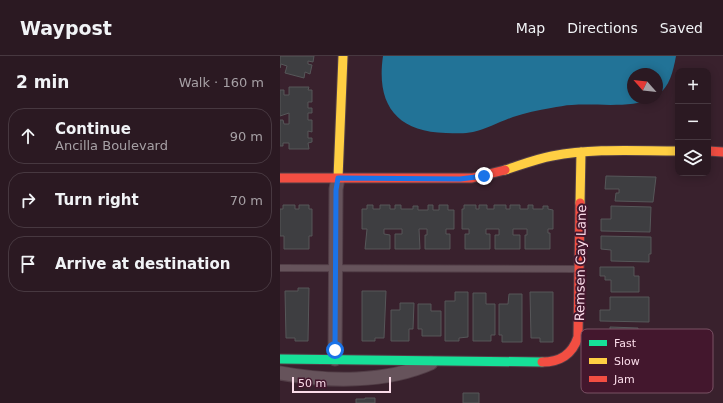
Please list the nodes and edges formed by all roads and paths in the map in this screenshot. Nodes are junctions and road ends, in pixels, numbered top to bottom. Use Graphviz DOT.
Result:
graph roads {
  1 [pos="343,56"];
  2 [pos="675,151"];
  3 [pos="711,151"];
  4 [pos="581,152"];
  5 [pos="723,152"];
  6 [pos="280,178"];
  7 [pos="338,178"];
  8 [pos="280,268"];
  9 [pos="336,268"];
  10 [pos="579,269"];
  11 [pos="280,359"];
  12 [pos="335,359"];
  13 [pos="434,362"];
  14 [pos="280,373"];
  1 -- 7 [label="street"];
  2 -- 4 [label="street"];
  3 -- 5 [label="street"];
  4 -- 7 [label="street"];
  4 -- 10 [label="street, Remsen Cay Lane"];
  6 -- 7 [label="street"];
  7 -- 9 [label="street"];
  8 -- 9 [label="lane"];
  9 -- 10 [label="lane"];
  9 -- 12 [label="street"];
  10 -- 13 [label="street, Remsen Cay Lane"];
  11 -- 12 [label="street, Remsen Cay Lane"];
  12 -- 13 [label="street, Remsen Cay Lane"];
  13 -- 14 [label="street, Remsen Cay Lane"];
}
